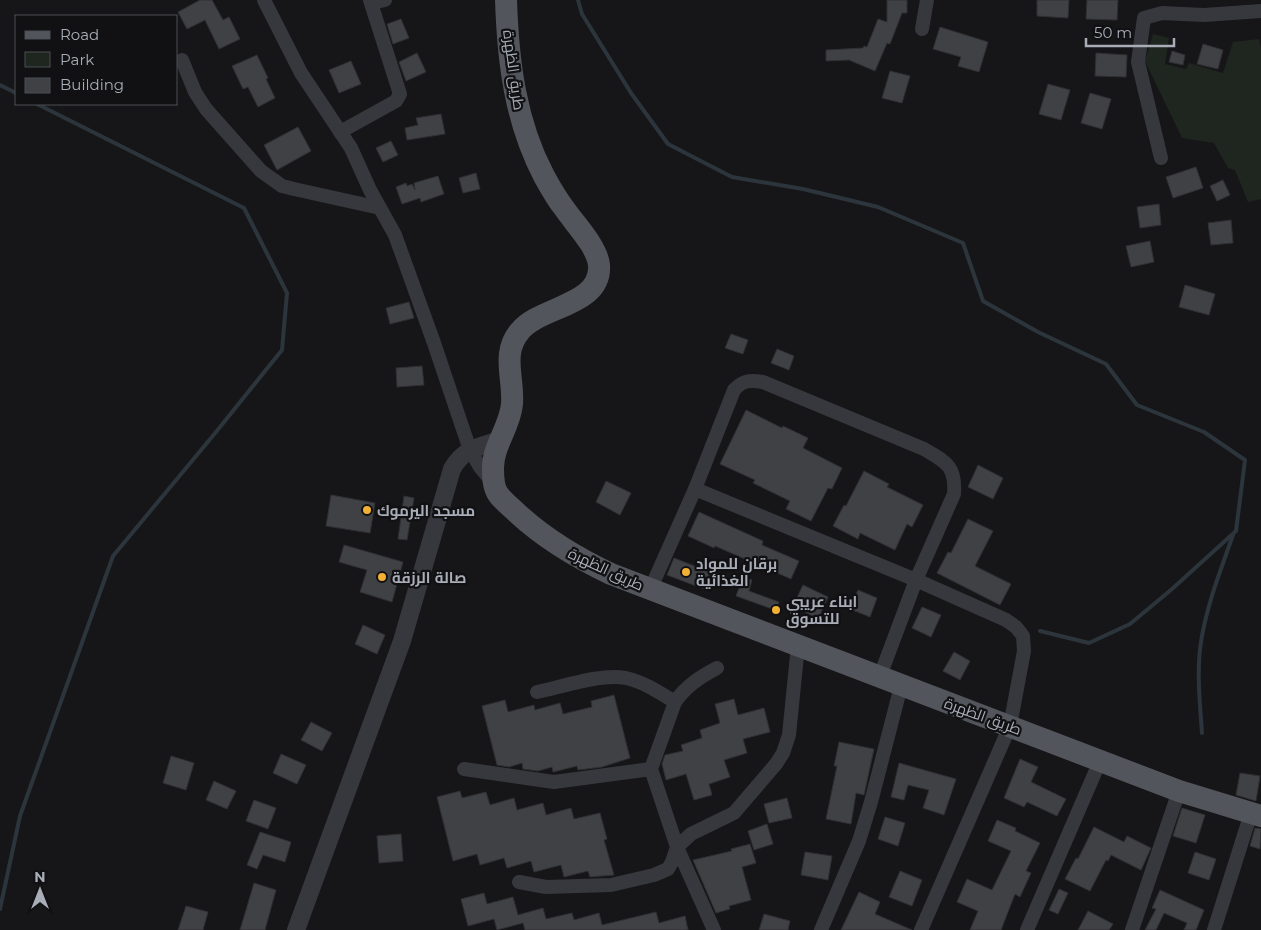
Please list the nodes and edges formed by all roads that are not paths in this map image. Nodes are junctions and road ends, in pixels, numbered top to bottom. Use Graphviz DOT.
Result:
graph roads {
  1 [pos="264,0"];
  2 [pos="506,0"];
  3 [pos="927,0"];
  4 [pos="1255,0"];
  5 [pos="375,1"];
  6 [pos="1161,6"];
  7 [pos="1261,10"];
  8 [pos="922,29"];
  9 [pos="182,60"];
  10 [pos="340,132"];
  11 [pos="1162,158"];
  12 [pos="380,208"];
  13 [pos="500,440"];
  14 [pos="470,450"];
  15 [pos="495,485"];
  16 [pos="695,489"];
  17 [pos="916,580"];
  18 [pos="650,590"];
  19 [pos="798,645"];
  20 [pos="717,668"];
  21 [pos="880,676"];
  22 [pos="901,686"];
  23 [pos="537,692"];
  24 [pos="675,702"];
  25 [pos="1010,726"];
  26 [pos="1100,760"];
  27 [pos="464,769"];
  28 [pos="651,769"];
  29 [pos="1179,791"];
  30 [pos="1256,814"];
  31 [pos="677,847"];
  32 [pos="519,882"];
  33 [pos="296,930"];
  34 [pos="714,930"];
  35 [pos="821,930"];
  36 [pos="921,930"];
  37 [pos="1027,930"];
  38 [pos="1132,930"];
  39 [pos="1214,930"];
  1 -- 10 [label="street"];
  2 -- 13 [label="main road, طريق الظهرة"];
  3 -- 8 [label="street"];
  4 -- 7 [label="street"];
  5 -- 10 [label="street"];
  6 -- 7 [label="street"];
  6 -- 11 [label="street"];
  9 -- 12 [label="street"];
  10 -- 12 [label="street"];
  12 -- 14 [label="street"];
  13 -- 14 [label="street"];
  13 -- 15 [label="main road, طريق الظهرة"];
  14 -- 15 [label="street"];
  14 -- 33 [label="street"];
  15 -- 18 [label="main road, طريق الظهرة"];
  16 -- 17 [label="street"];
  16 -- 17 [label="street"];
  16 -- 18 [label="street"];
  17 -- 21 [label="street"];
  17 -- 25 [label="street"];
  18 -- 19 [label="main road, طريق الظهرة"];
  19 -- 21 [label="main road, طريق الظهرة"];
  19 -- 31 [label="street"];
  20 -- 24 [label="street"];
  21 -- 22 [label="main road, طريق الظهرة"];
  22 -- 25 [label="main road, طريق الظهرة"];
  22 -- 35 [label="street"];
  23 -- 24 [label="street"];
  24 -- 28 [label="street"];
  25 -- 26 [label="main road, طريق الظهرة"];
  25 -- 36 [label="street"];
  26 -- 29 [label="main road, طريق الظهرة"];
  26 -- 37 [label="street"];
  27 -- 28 [label="street"];
  28 -- 31 [label="street"];
  29 -- 30 [label="main road, طريق الظهرة"];
  29 -- 38 [label="street"];
  30 -- 39 [label="street"];
  31 -- 32 [label="street"];
  31 -- 34 [label="street"];
}
